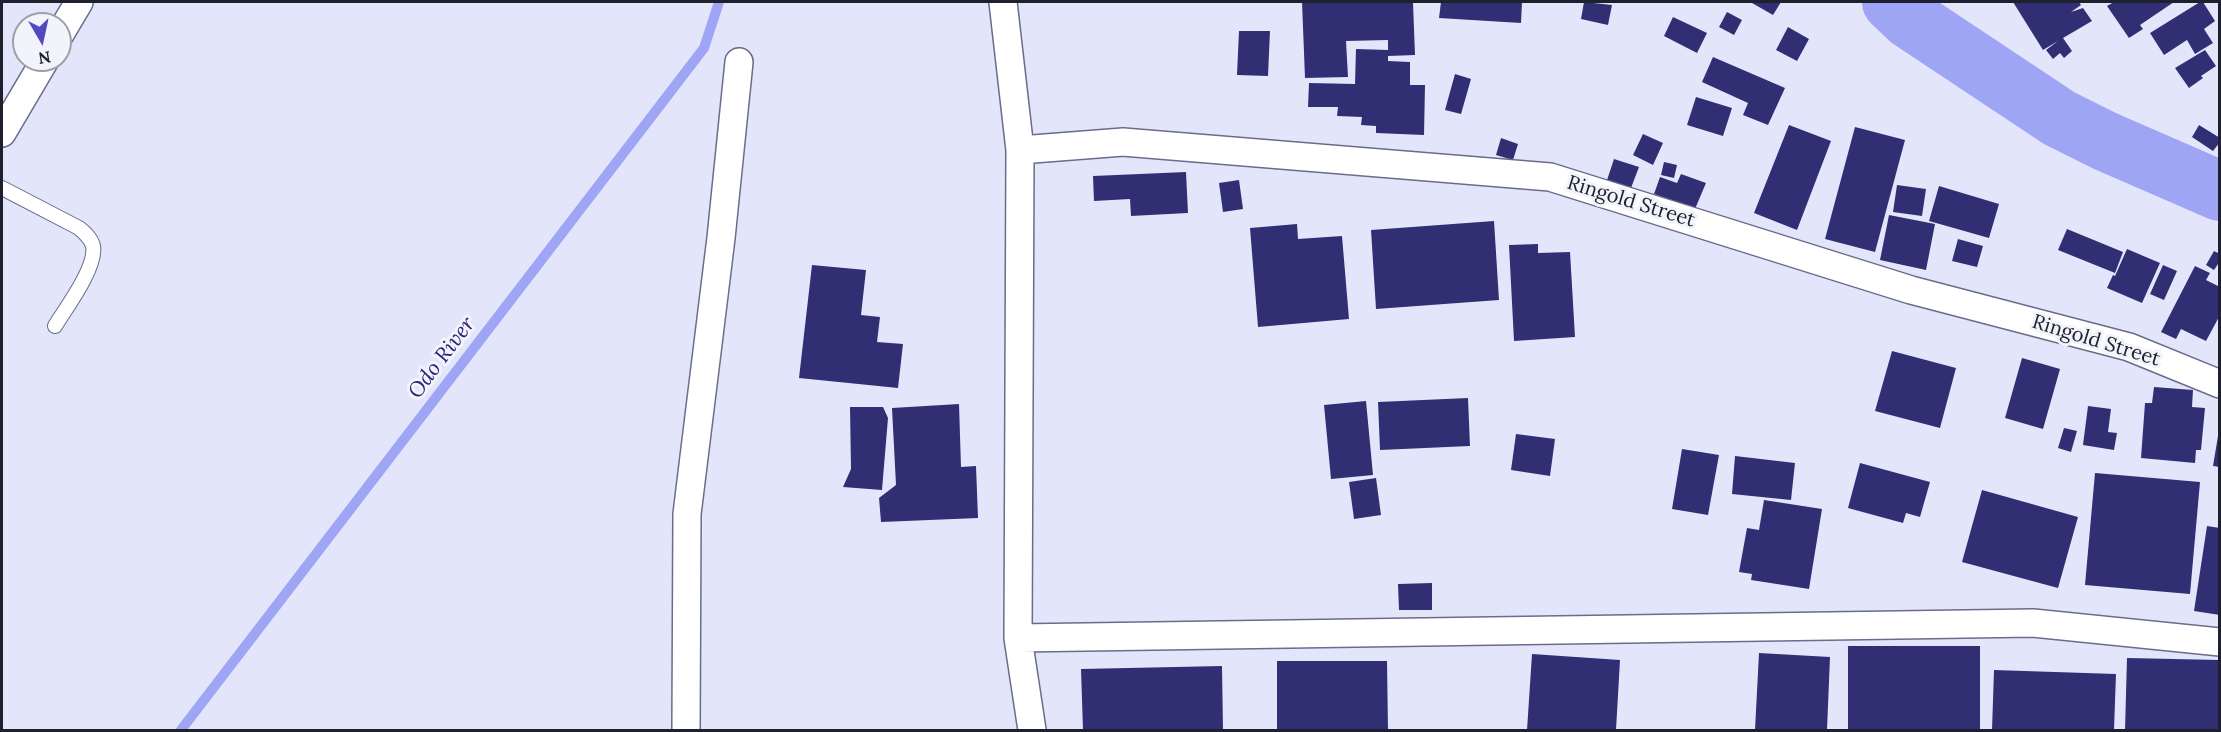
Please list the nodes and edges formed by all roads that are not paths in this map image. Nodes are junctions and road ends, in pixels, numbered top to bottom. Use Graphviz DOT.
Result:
graph roads {
  1 [pos="1003,2"];
  2 [pos="739,62"];
  3 [pos="38,72"];
  4 [pos="2,133"];
  5 [pos="1020,150"];
  6 [pos="2,188"];
  7 [pos="55,326"];
  8 [pos="2220,384"];
  9 [pos="1018,638"];
  10 [pos="2220,642"];
  11 [pos="686,730"];
  12 [pos="1032,730"];
  1 -- 5 [label="street"];
  2 -- 11 [label="street"];
  3 -- 4 [label="street"];
  5 -- 8 [label="street, Ringold Street"];
  5 -- 9 [label="street"];
  6 -- 7 [label="lane"];
  9 -- 10 [label="street"];
  9 -- 12 [label="street"];
}
